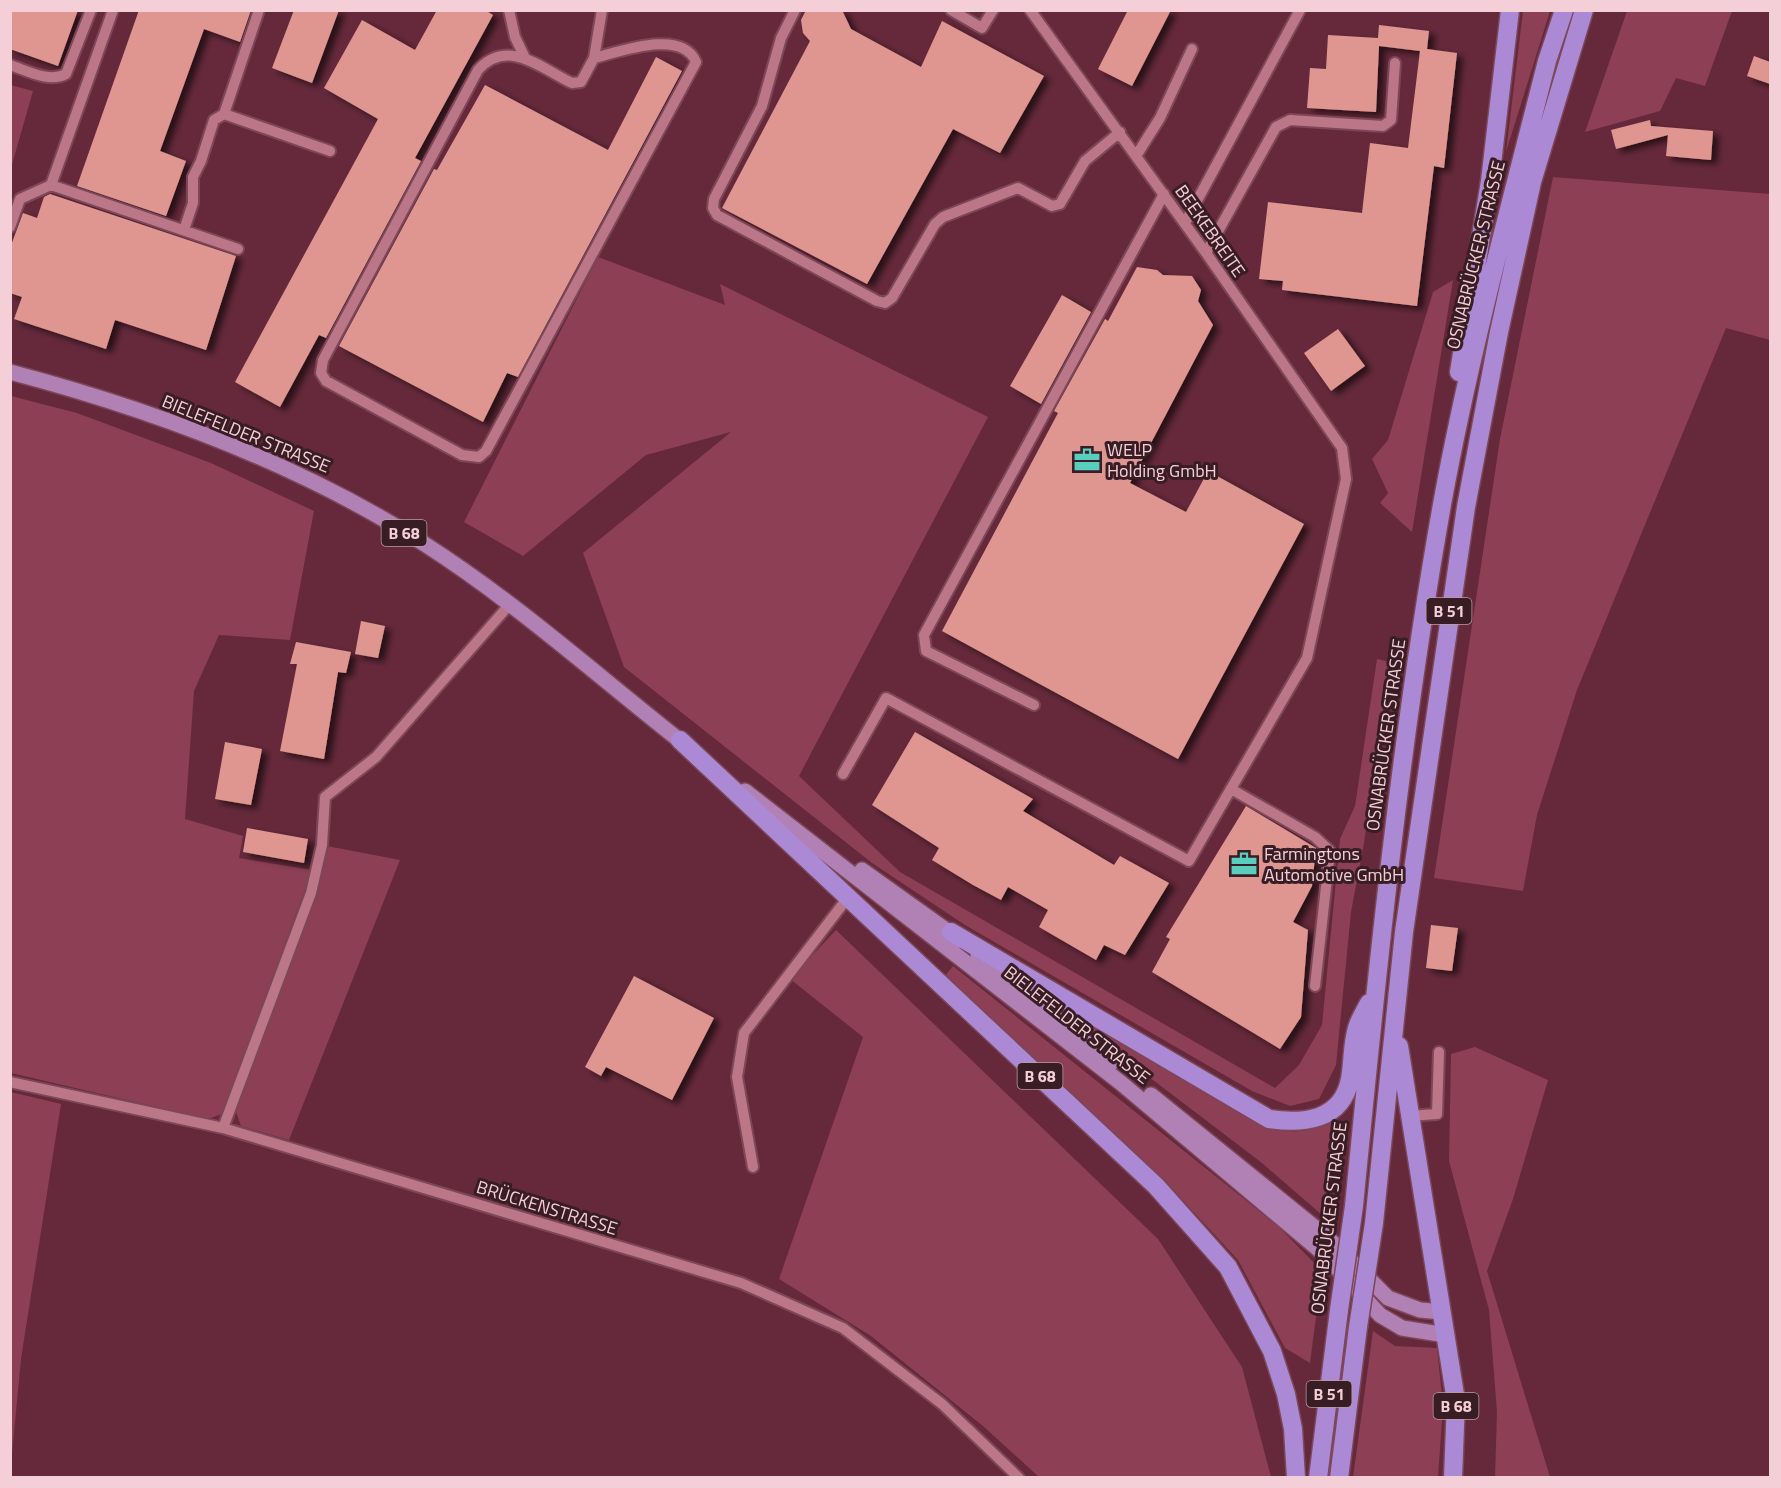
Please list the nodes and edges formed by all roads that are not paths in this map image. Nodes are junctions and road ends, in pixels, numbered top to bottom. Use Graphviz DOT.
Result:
graph roads {
  1 [pos="91,10"];
  2 [pos="113,10"];
  3 [pos="259,10"];
  4 [pos="508,10"];
  5 [pos="602,10"];
  6 [pos="795,10"];
  7 [pos="951,10"];
  8 [pos="993,10"];
  9 [pos="1030,10"];
  10 [pos="1299,10"];
  11 [pos="1510,10"];
  12 [pos="1564,10"];
  13 [pos="1584,10"];
  14 [pos="1192,49"];
  15 [pos="525,58"];
  16 [pos="594,58"];
  17 [pos="1395,63"];
  18 [pos="10,65"];
  19 [pos="224,114"];
  20 [pos="1120,132"];
  21 [pos="330,151"];
  22 [pos="1136,156"];
  23 [pos="51,185"];
  24 [pos="1164,194"];
  25 [pos="1185,223"];
  26 [pos="10,227"];
  27 [pos="184,230"];
  28 [pos="238,249"];
  29 [pos="1206,253"];
  30 [pos="10,372"];
  31 [pos="1443,498"];
  32 [pos="510,604"];
  33 [pos="1034,705"];
  34 [pos="680,740"];
  35 [pos="843,774"];
  36 [pos="1231,789"];
  37 [pos="849,896"];
  38 [pos="951,932"];
  39 [pos="1314,986"];
  40 [pos="1375,990"];
  41 [pos="1394,1018"];
  42 [pos="1439,1052"];
  43 [pos="10,1082"];
  44 [pos="1409,1116"];
  45 [pos="223,1128"];
  46 [pos="753,1167"];
  47 [pos="1442,1312"];
  48 [pos="1446,1335"];
  49 [pos="1019,1478"];
  50 [pos="1296,1478"];
  51 [pos="1318,1478"];
  52 [pos="1339,1478"];
  53 [pos="1453,1478"];
  1 -- 18 [label="street"];
  2 -- 23 [label="street"];
  3 -- 19 [label="street"];
  4 -- 15 [label="street"];
  5 -- 16 [label="street"];
  6 -- 20 [label="street"];
  7 -- 8 [label="street"];
  9 -- 20 [label="street, BEEKEBREITE"];
  10 -- 25 [label="street"];
  11 -- 31 [label="highway"];
  12 -- 31 [label="highway, OSNABRÜCKER STRASSE / B 51"];
  13 -- 41 [label="highway, OSNABRÜCKER STRASSE / B 51"];
  14 -- 22 [label="street"];
  15 -- 16 [label="street"];
  15 -- 16 [label="street"];
  17 -- 29 [label="street"];
  19 -- 21 [label="street"];
  19 -- 27 [label="street"];
  20 -- 22 [label="street, BEEKEBREITE"];
  22 -- 24 [label="street, BEEKEBREITE"];
  23 -- 26 [label="street"];
  23 -- 27 [label="street"];
  24 -- 25 [label="street, BEEKEBREITE"];
  24 -- 33 [label="street"];
  25 -- 29 [label="street, BEEKEBREITE"];
  27 -- 28 [label="street"];
  29 -- 36 [label="street, BEEKEBREITE"];
  30 -- 32 [label="main road, BIELEFELDER STRASSE / B 68"];
  31 -- 40 [label="highway, OSNABRÜCKER STRASSE / B 51"];
  32 -- 34 [label="main road, BIELEFELDER STRASSE / B 68"];
  32 -- 45 [label="street"];
  34 -- 37 [label="highway, B 68"];
  34 -- 38 [label="main road, BIELEFELDER STRASSE / B 68"];
  34 -- 48 [label="main road, BIELEFELDER STRASSE / B 68"];
  35 -- 36 [label="street, BEEKEBREITE"];
  36 -- 39 [label="street"];
  37 -- 46 [label="street"];
  37 -- 50 [label="highway, B 68"];
  38 -- 40 [label="highway, B 68"];
  38 -- 47 [label="main road, BIELEFELDER STRASSE / B 68"];
  40 -- 51 [label="highway, OSNABRÜCKER STRASSE / B 51, bridge"];
  41 -- 44 [label="highway, B 68"];
  41 -- 52 [label="highway, OSNABRÜCKER STRASSE / B 51, bridge"];
  42 -- 44 [label="street"];
  43 -- 45 [label="street, BRÜCKENSTRASSE"];
  44 -- 47 [label="highway, B 68"];
  45 -- 49 [label="street, BRÜCKENSTRASSE"];
  47 -- 48 [label="highway, B 68"];
  48 -- 53 [label="highway, B 68"];
}
